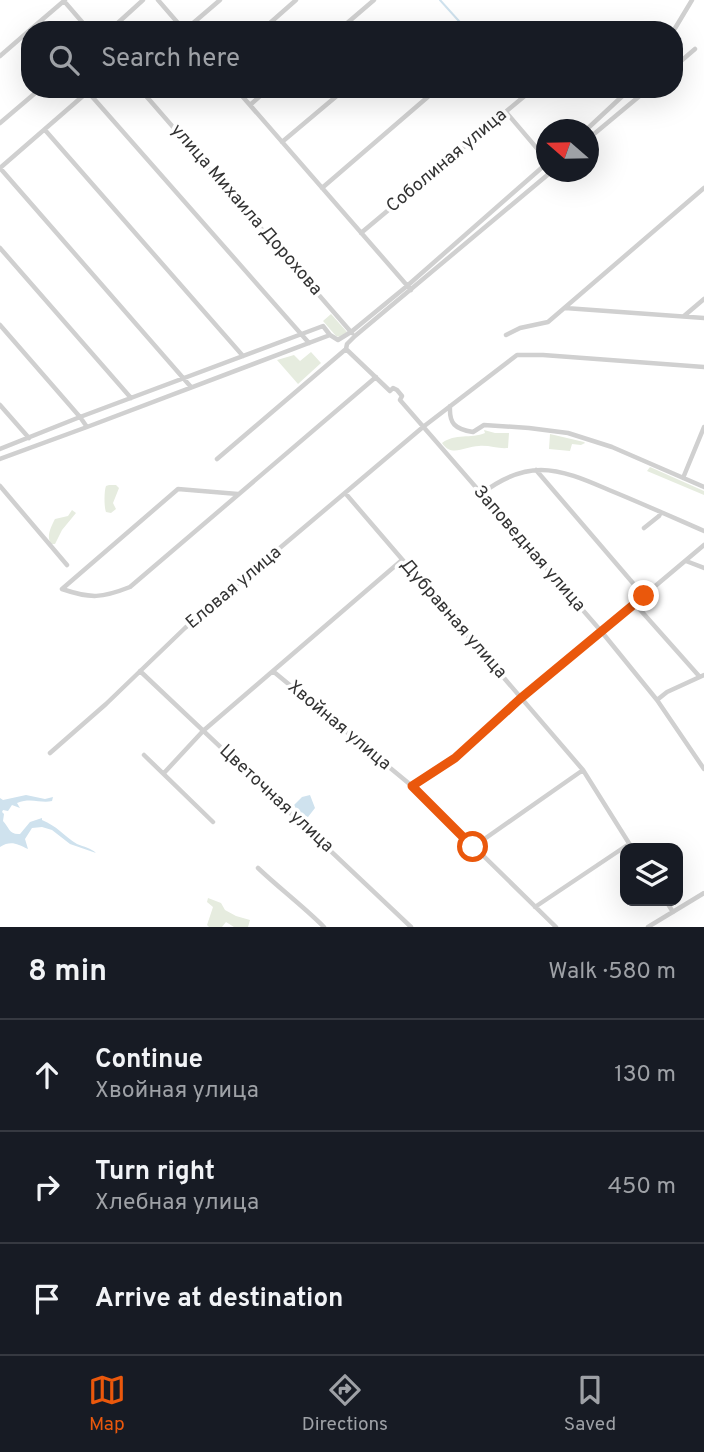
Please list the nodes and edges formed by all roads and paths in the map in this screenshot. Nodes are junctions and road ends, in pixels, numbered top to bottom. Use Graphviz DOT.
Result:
graph roads {
  1 [pos="64,0"];
  2 [pos="143,0"];
  3 [pos="158,0"];
  4 [pos="220,0"];
  5 [pos="296,0"];
  6 [pos="374,0"];
  7 [pos="692,0"];
  8 [pos="40,21"];
  9 [pos="82,21"];
  10 [pos="120,21"];
  11 [pos="177,21"];
  12 [pos="196,21"];
  13 [pos="272,21"];
  14 [pos="350,21"];
  15 [pos="679,21"];
  16 [pos="21,38"];
  17 [pos="695,49"];
  18 [pos="0,55"];
  19 [pos="683,59"];
  20 [pos="30,98"];
  21 [pos="82,98"];
  22 [pos="96,98"];
  23 [pos="149,98"];
  24 [pos="244,98"];
  25 [pos="258,98"];
  26 [pos="334,98"];
  27 [pos="427,98"];
  28 [pos="522,98"];
  29 [pos="638,98"];
  30 [pos="620,99"];
  31 [pos="250,105"];
  32 [pos="627,107"];
  33 [pos="506,112"];
  34 [pos="598,119"];
  35 [pos="0,124"];
  36 [pos="45,130"];
  37 [pos="599,131"];
  38 [pos="282,142"];
  39 [pos="536,149"];
  40 [pos="0,168"];
  41 [pos="536,172"];
  42 [pos="539,182"];
  43 [pos="322,188"];
  44 [pos="704,188"];
  45 [pos="361,233"];
  46 [pos="0,248"];
  47 [pos="409,288"];
  48 [pos="704,299"];
  49 [pos="564,308"];
  50 [pos="684,316"];
  51 [pos="704,318"];
  52 [pos="0,326"];
  53 [pos="301,334"];
  54 [pos="353,334"];
  55 [pos="330,335"];
  56 [pos="506,335"];
  57 [pos="309,343"];
  58 [pos="346,349"];
  59 [pos="243,356"];
  60 [pos="704,367"];
  61 [pos="376,377"];
  62 [pos="184,379"];
  63 [pos="191,387"];
  64 [pos="131,398"];
  65 [pos="0,405"];
  66 [pos="450,406"];
  67 [pos="80,417"];
  68 [pos="87,427"];
  69 [pos="423,427"];
  70 [pos="704,428"];
  71 [pos="29,438"];
  72 [pos="0,449"];
  73 [pos="0,459"];
  74 [pos="217,459"];
  75 [pos="536,470"];
  76 [pos="683,478"];
  77 [pos="0,486"];
  78 [pos="704,487"];
  79 [pos="238,494"];
  80 [pos="346,494"];
  81 [pos="481,494"];
  82 [pos="661,513"];
  83 [pos="644,528"];
  84 [pos="704,531"];
  85 [pos="704,545"];
  86 [pos="402,560"];
  87 [pos="685,561"];
  88 [pos="67,565"];
  89 [pos="704,568"];
  90 [pos="644,596"];
  91 [pos="635,603"];
  92 [pos="601,631"];
  93 [pos="140,671"];
  94 [pos="274,672"];
  95 [pos="701,676"];
  96 [pos="521,698"];
  97 [pos="657,700"];
  98 [pos="203,731"];
  99 [pos="50,753"];
  100 [pos="144,755"];
  101 [pos="704,769"];
  102 [pos="583,771"];
  103 [pos="164,773"];
  104 [pos="412,786"];
  105 [pos="213,822"];
  106 [pos="629,843"];
  107 [pos="473,847"];
  108 [pos="620,853"];
  109 [pos="258,868"];
  110 [pos="704,893"];
  111 [pos="669,906"];
  112 [pos="535,908"];
  113 [pos="673,912"];
  114 [pos="324,927"];
  115 [pos="411,927"];
  116 [pos="556,927"];
  117 [pos="649,927"];
  1 -- 8 [label="street"];
  1 -- 9 [label="street"];
  2 -- 10 [label="street"];
  3 -- 11 [label="street"];
  4 -- 12 [label="street"];
  5 -- 13 [label="street"];
  6 -- 14 [label="street"];
  7 -- 15 [label="street"];
  16 -- 18 [label="street"];
  17 -- 19 [label="street"];
  20 -- 35 [label="street"];
  21 -- 36 [label="street"];
  22 -- 53 [label="street"];
  23 -- 54 [label="street, улица Михаила Дорохова"];
  24 -- 31 [label="street"];
  25 -- 31 [label="street"];
  26 -- 38 [label="street"];
  27 -- 43 [label="street"];
  28 -- 33 [label="street, Соболиная улица"];
  29 -- 32 [label="street"];
  30 -- 32 [label="street"];
  30 -- 34 [label="street"];
  31 -- 38 [label="street"];
  32 -- 37 [label="street"];
  33 -- 39 [label="street"];
  33 -- 45 [label="street, Соболиная улица"];
  36 -- 40 [label="street"];
  36 -- 59 [label="street"];
  38 -- 43 [label="street"];
  40 -- 62 [label="street"];
  41 -- 47 [label="street"];
  42 -- 47 [label="street"];
  43 -- 45 [label="street"];
  44 -- 49 [label="street"];
  45 -- 47 [label="street"];
  46 -- 64 [label="street"];
  47 -- 54 [label="street"];
  48 -- 50 [label="street"];
  49 -- 50 [label="street"];
  49 -- 56 [label="street"];
  50 -- 51 [label="street"];
  52 -- 67 [label="street"];
  53 -- 55 [label="street"];
  53 -- 57 [label="street"];
  53 -- 59 [label="street"];
  54 -- 55 [label="street"];
  54 -- 58 [label="street"];
  55 -- 57 [label="street"];
  57 -- 63 [label="street"];
  58 -- 61 [label="street"];
  58 -- 74 [label="street"];
  59 -- 62 [label="street"];
  60 -- 66 [label="street, Еловая улица"];
  61 -- 69 [label="street, Заповедная улица"];
  61 -- 79 [label="street"];
  62 -- 63 [label="street"];
  62 -- 64 [label="street"];
  63 -- 68 [label="street"];
  64 -- 67 [label="street"];
  65 -- 71 [label="street"];
  66 -- 69 [label="street, Еловая улица"];
  66 -- 76 [label="street"];
  67 -- 68 [label="street"];
  67 -- 71 [label="street"];
  68 -- 73 [label="street"];
  69 -- 80 [label="street, Еловая улица"];
  69 -- 81 [label="street, Заповедная улица"];
  70 -- 76 [label="street"];
  71 -- 72 [label="street"];
  75 -- 81 [label="street"];
  75 -- 82 [label="street"];
  75 -- 90 [label="street"];
  76 -- 78 [label="street"];
  77 -- 88 [label="street"];
  79 -- 79 [label="street"];
  80 -- 86 [label="street, Дубравная улица"];
  80 -- 93 [label="street, Еловая улица"];
  81 -- 92 [label="street, Заповедная улица"];
  82 -- 83 [label="street"];
  82 -- 84 [label="street"];
  85 -- 87 [label="street"];
  86 -- 94 [label="street"];
  86 -- 96 [label="street, Дубравная улица"];
  87 -- 89 [label="street"];
  87 -- 90 [label="street"];
  90 -- 91 [label="street"];
  91 -- 92 [label="street"];
  91 -- 95 [label="street"];
  92 -- 96 [label="street"];
  92 -- 97 [label="street, Заповедная улица"];
  93 -- 98 [label="street, Цветочная улица"];
  93 -- 99 [label="street, Еловая улица"];
  94 -- 98 [label="street"];
  94 -- 104 [label="street, Хвойная улица"];
  95 -- 97 [label="street"];
  96 -- 102 [label="street, Дубравная улица"];
  96 -- 104 [label="street"];
  97 -- 101 [label="street, Заповедная улица"];
  98 -- 103 [label="street"];
  98 -- 115 [label="street, Цветочная улица"];
  100 -- 103 [label="street"];
  102 -- 106 [label="street, Дубравная улица"];
  102 -- 107 [label="street"];
  103 -- 105 [label="street"];
  104 -- 107 [label="street, Хвойная улица"];
  107 -- 112 [label="street, Хвойная улица"];
  108 -- 112 [label="street"];
  109 -- 114 [label="street"];
  110 -- 113 [label="street"];
  111 -- 113 [label="street"];
  112 -- 116 [label="street, Хвойная улица"];
  113 -- 117 [label="street"];
}
